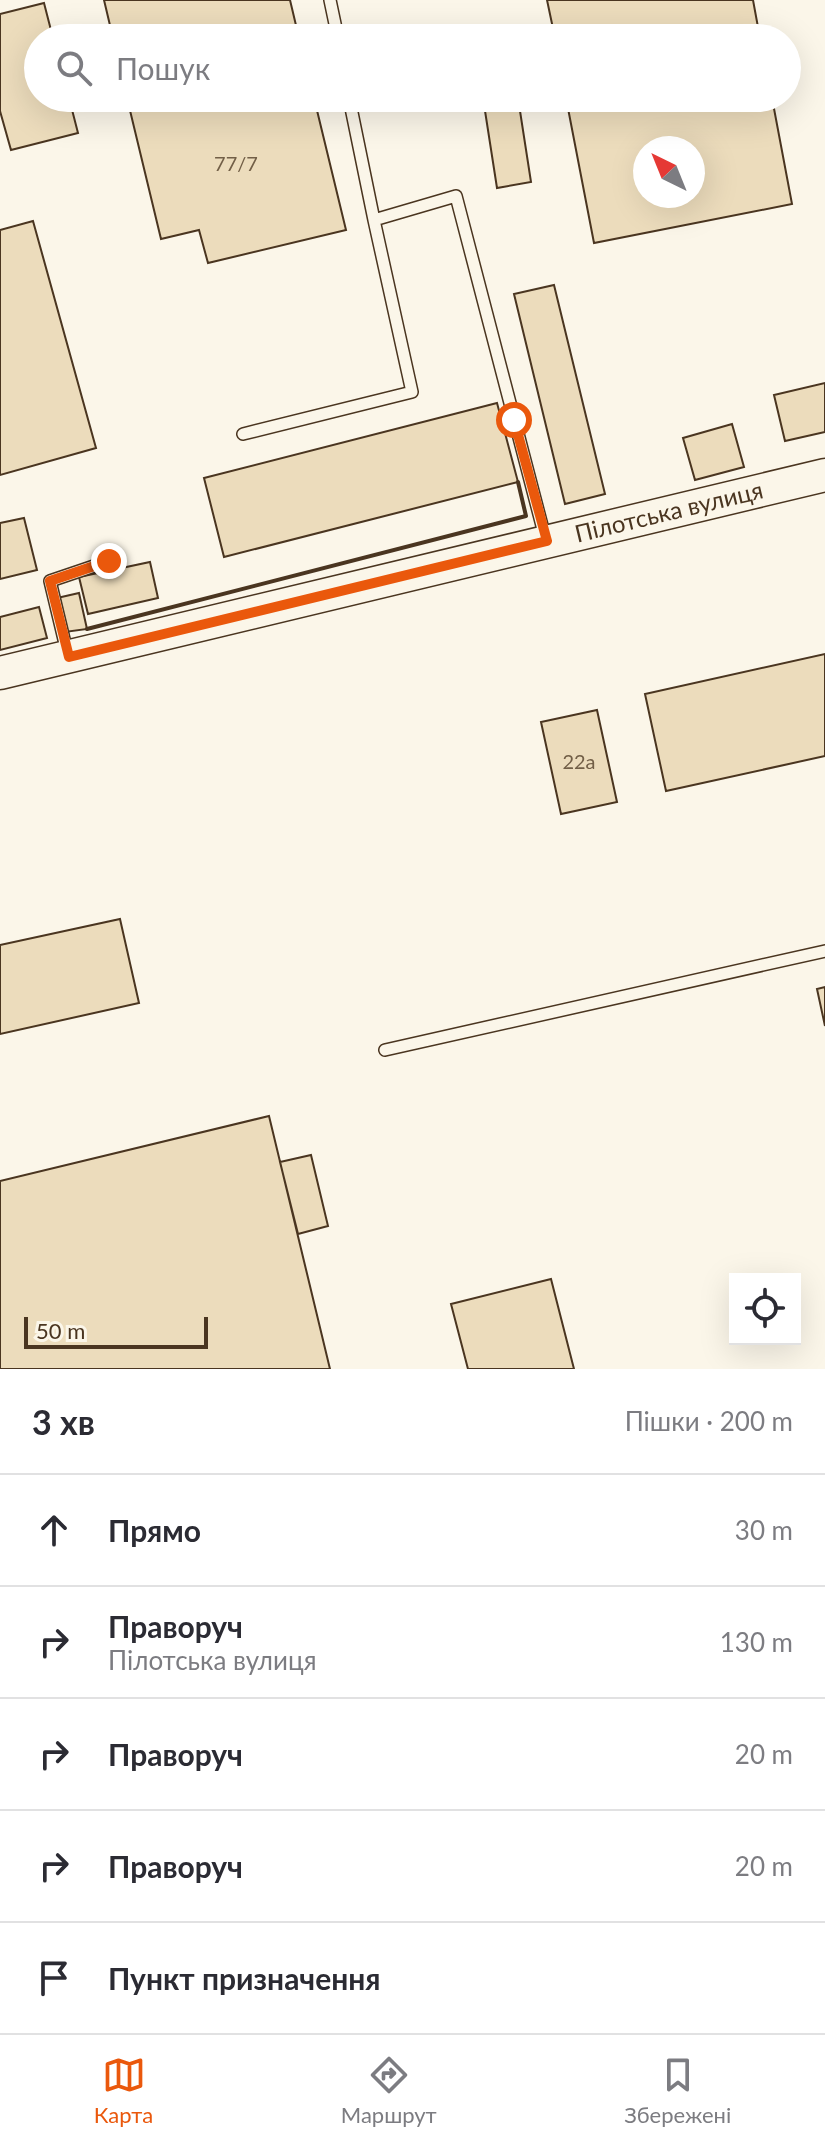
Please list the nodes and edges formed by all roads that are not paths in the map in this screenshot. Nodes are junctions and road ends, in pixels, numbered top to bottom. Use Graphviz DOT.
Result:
graph roads {
  1 [pos="330,0"];
  2 [pos="335,24"];
  3 [pos="352,112"];
  4 [pos="374,220"];
  5 [pos="243,434"];
  6 [pos="825,475"];
  7 [pos="547,541"];
  8 [pos="109,561"];
  9 [pos="69,657"];
  10 [pos="0,673"];
  11 [pos="825,951"];
  12 [pos="385,1050"];
  1 -- 2 [label="lane"];
  3 -- 4 [label="lane"];
  4 -- 5 [label="lane"];
  4 -- 7 [label="lane"];
  6 -- 7 [label="street, Пілотська вулиця"];
  7 -- 9 [label="street, Пілотська вулиця"];
  8 -- 9 [label="lane"];
  9 -- 10 [label="street, Пілотська вулиця"];
  11 -- 12 [label="lane"];
}
